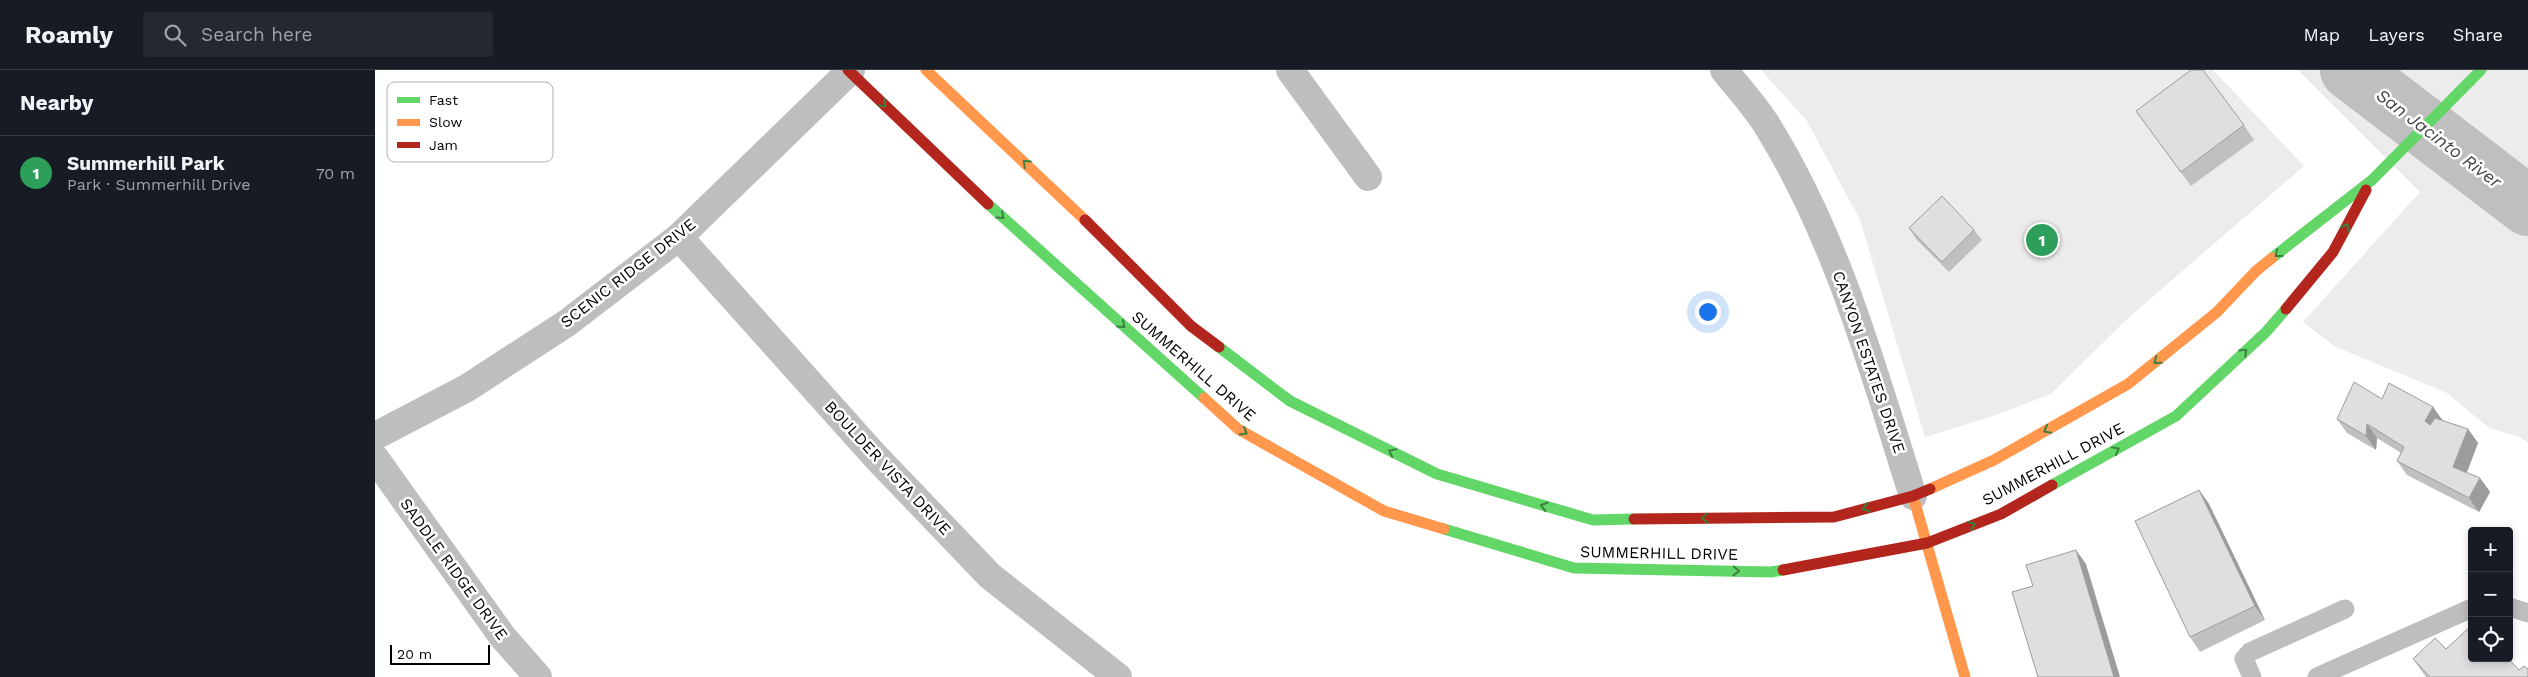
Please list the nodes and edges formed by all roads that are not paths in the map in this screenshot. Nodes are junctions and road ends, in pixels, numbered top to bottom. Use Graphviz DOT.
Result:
graph roads {
  1 [pos="850,70"];
  2 [pos="926,70"];
  3 [pos="1290,70"];
  4 [pos="1724,70"];
  5 [pos="2481,70"];
  6 [pos="1368,177"];
  7 [pos="2372,180"];
  8 [pos="679,237"];
  9 [pos="375,436"];
  10 [pos="375,458"];
  11 [pos="1913,496"];
  12 [pos="1927,543"];
  13 [pos="2513,608"];
  14 [pos="2345,609"];
  15 [pos="2468,610"];
  16 [pos="2528,613"];
  17 [pos="538,677"];
  18 [pos="1118,677"];
  19 [pos="1965,677"];
  20 [pos="2252,677"];
  21 [pos="2317,677"];
  1 -- 8 [label="street, SCENIC RIDGE DRIVE"];
  1 -- 12 [label="main road, SUMMERHILL DRIVE, one-way"];
  11 -- 2 [label="main road, SUMMERHILL DRIVE, one-way"];
  3 -- 6 [label="street"];
  4 -- 11 [label="street, CANYON ESTATES DRIVE"];
  5 -- 7 [label="main road, SUMMERHILL DRIVE"];
  7 -- 11 [label="main road, SUMMERHILL DRIVE, one-way"];
  12 -- 7 [label="main road, SUMMERHILL DRIVE, one-way"];
  8 -- 9 [label="street, SCENIC RIDGE DRIVE"];
  8 -- 18 [label="street, BOULDER VISTA DRIVE"];
  10 -- 17 [label="street, SADDLE RIDGE DRIVE"];
  11 -- 12 [label="main road, CANYON ESTATES DRIVE"];
  12 -- 19 [label="main road, CANYON ESTATES DRIVE"];
  13 -- 16 [label="lane"];
  14 -- 20 [label="lane"];
  15 -- 21 [label="lane"];
}
